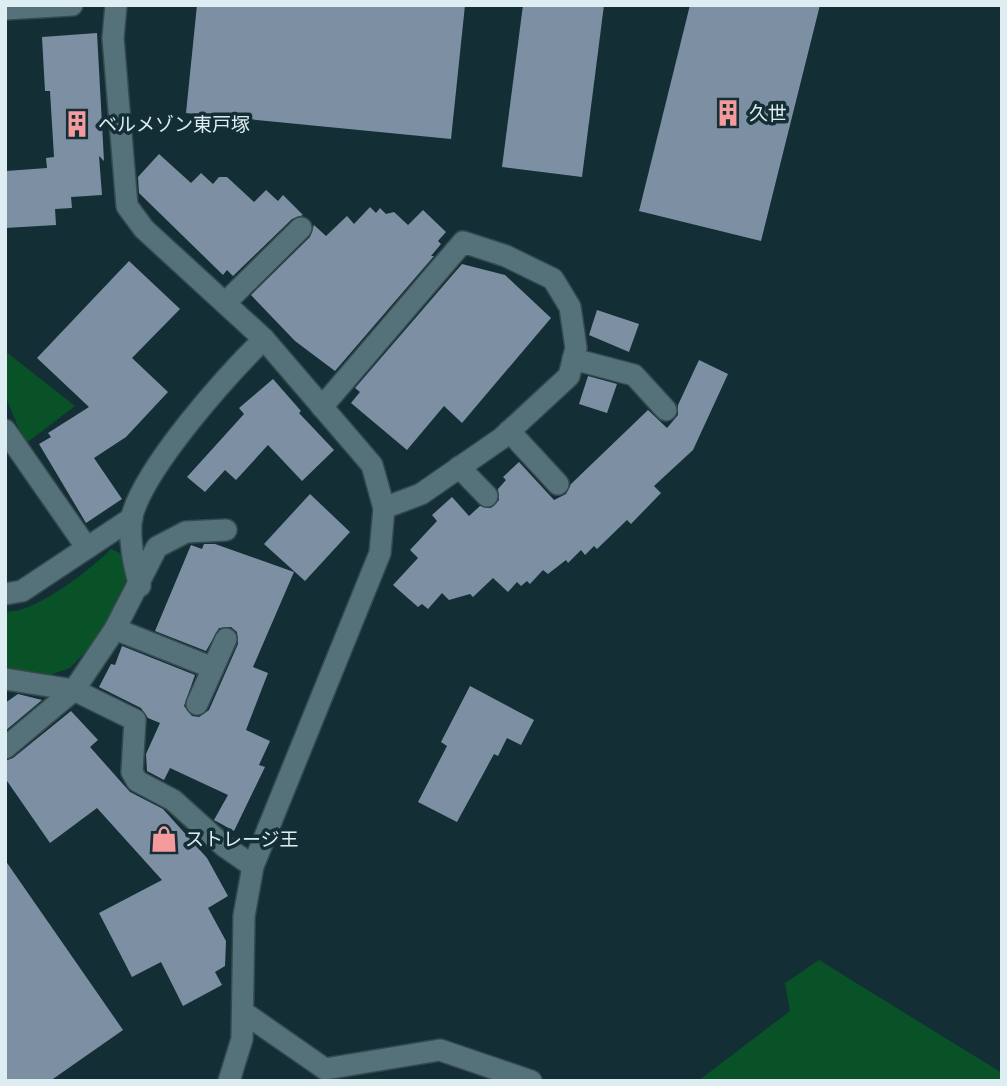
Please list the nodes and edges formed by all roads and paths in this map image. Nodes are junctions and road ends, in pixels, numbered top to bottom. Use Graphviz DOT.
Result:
graph roads {
  1 [pos="72,5"];
  2 [pos="116,5"];
  3 [pos="5,9"];
  4 [pos="301,228"];
  5 [pos="225,303"];
  6 [pos="264,339"];
  7 [pos="573,359"];
  8 [pos="322,407"];
  9 [pos="666,410"];
  10 [pos="5,430"];
  11 [pos="509,430"];
  12 [pos="459,467"];
  13 [pos="558,484"];
  14 [pos="487,496"];
  15 [pos="384,508"];
  16 [pos="132,518"];
  17 [pos="226,530"];
  18 [pos="87,548"];
  19 [pos="140,586"];
  20 [pos="5,594"];
  21 [pos="115,629"];
  22 [pos="226,639"];
  23 [pos="213,668"];
  24 [pos="5,679"];
  25 [pos="74,690"];
  26 [pos="197,704"];
  27 [pos="5,748"];
  28 [pos="253,866"];
  29 [pos="243,1012"];
  30 [pos="229,1081"];
  31 [pos="531,1081"];
  1 -- 3 [label="street"];
  2 -- 5 [label="street"];
  4 -- 5 [label="street"];
  5 -- 6 [label="street"];
  6 -- 8 [label="street"];
  6 -- 16 [label="street"];
  7 -- 8 [label="street"];
  7 -- 9 [label="street"];
  7 -- 11 [label="street"];
  8 -- 15 [label="street"];
  10 -- 18 [label="street"];
  11 -- 12 [label="street"];
  11 -- 13 [label="street"];
  12 -- 14 [label="street"];
  12 -- 15 [label="street"];
  15 -- 28 [label="street"];
  16 -- 18 [label="street"];
  16 -- 19 [label="street"];
  17 -- 19 [label="street"];
  18 -- 20 [label="street"];
  19 -- 21 [label="street"];
  21 -- 23 [label="street"];
  21 -- 25 [label="street"];
  22 -- 23 [label="street"];
  23 -- 26 [label="street"];
  24 -- 25 [label="street"];
  25 -- 27 [label="street"];
  25 -- 28 [label="street"];
  28 -- 29 [label="street"];
  29 -- 30 [label="street"];
  29 -- 31 [label="street"];
}
